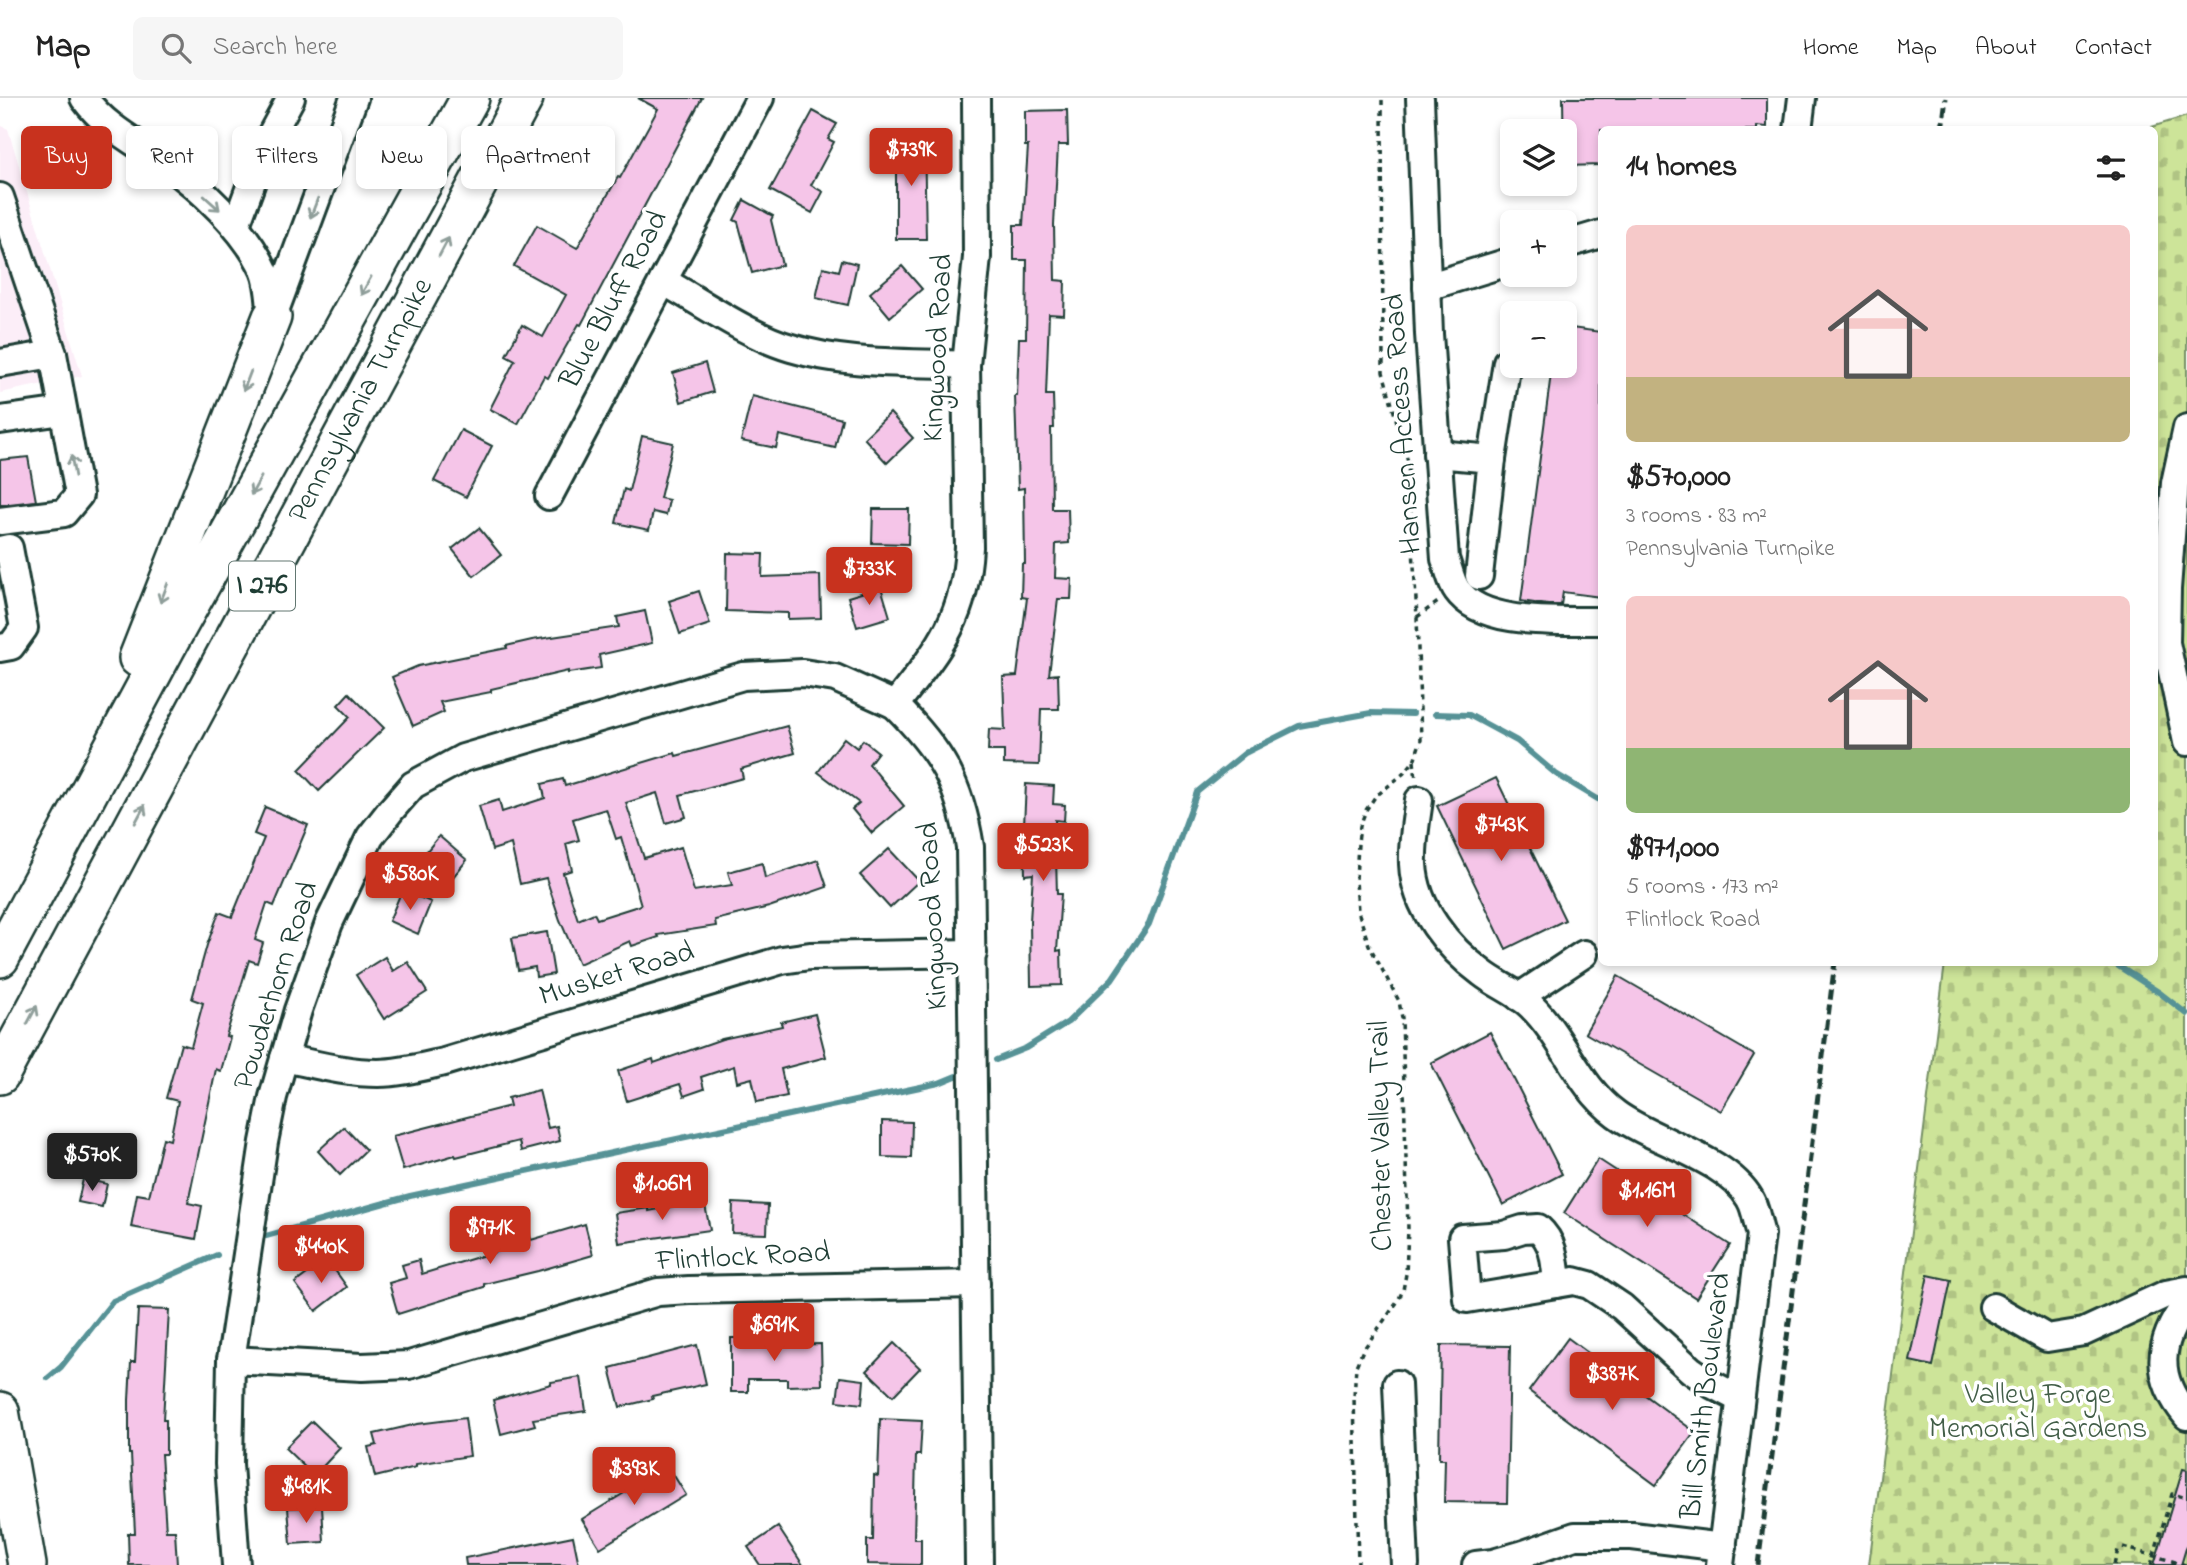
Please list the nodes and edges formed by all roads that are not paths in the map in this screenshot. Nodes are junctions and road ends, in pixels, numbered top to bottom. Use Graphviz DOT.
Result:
graph roads {
  1 [pos="84,98"];
  2 [pos="291,98"];
  3 [pos="354,98"];
  4 [pos="470,98"];
  5 [pos="524,98"];
  6 [pos="760,98"];
  7 [pos="976,98"];
  8 [pos="1420,98"];
  9 [pos="1802,98"];
  10 [pos="1798,126"];
  11 [pos="2,210"];
  12 [pos="236,225"];
  13 [pos="1598,235"];
  14 [pos="1577,241"];
  15 [pos="1500,265"];
  16 [pos="663,281"];
  17 [pos="1427,287"];
  18 [pos="272,317"];
  19 [pos="53,354"];
  20 [pos="0,363"];
  21 [pos="966,365"];
  22 [pos="1505,378"];
  23 [pos="63,411"];
  24 [pos="0,420"];
  25 [pos="2187,428"];
  26 [pos="1437,454"];
  27 [pos="1492,459"];
  28 [pos="550,496"];
  29 [pos="0,521"];
  30 [pos="0,550"];
  31 [pos="1479,576"];
  32 [pos="1598,621"];
  33 [pos="6,647"];
  34 [pos="895,705"];
  35 [pos="2187,742"];
  36 [pos="1419,800"];
  37 [pos="46,870"];
  38 [pos="973,953"];
  39 [pos="1584,954"];
  40 [pos="0,958"];
  41 [pos="1519,997"];
  42 [pos="284,1058"];
  43 [pos="0,1075"];
  44 [pos="976,1284"];
  45 [pos="1557,1284"];
  46 [pos="2187,1290"];
  47 [pos="2187,1303"];
  48 [pos="1993,1307"];
  49 [pos="231,1360"];
  50 [pos="1397,1384"];
  51 [pos="1741,1399"];
  52 [pos="0,1411"];
  53 [pos="2187,1416"];
  54 [pos="1721,1556"];
  55 [pos="27,1565"];
  56 [pos="236,1565"];
  57 [pos="979,1565"];
  58 [pos="1405,1565"];
  59 [pos="1476,1565"];
  1 -- 12 [label="street, one-way"];
  2 -- 12 [label="street"];
  3 -- 18 [label="street, one-way"];
  4 -- 37 [label="highway, Pennsylvania Turnpike / I 276, one-way"];
  43 -- 5 [label="highway, Pennsylvania Turnpike / I 276, one-way"];
  6 -- 16 [label="street, Blue Bluff Road"];
  7 -- 21 [label="street, Kingwood Road"];
  8 -- 17 [label="street, Hansen Access Road"];
  9 -- 10 [label="street"];
  11 -- 19 [label="street"];
  12 -- 18 [label="street"];
  13 -- 14 [label="street"];
  15 -- 17 [label="street"];
  16 -- 21 [label="street"];
  16 -- 28 [label="street, Blue Bluff Road"];
  17 -- 26 [label="street, Hansen Access Road"];
  18 -- 37 [label="highway, one-way"];
  19 -- 20 [label="street"];
  19 -- 23 [label="street"];
  21 -- 34 [label="street, Kingwood Road"];
  22 -- 27 [label="street"];
  23 -- 24 [label="street"];
  29 -- 23 [label="street, one-way"];
  25 -- 35 [label="street"];
  26 -- 27 [label="street"];
  26 -- 32 [label="street, Hansen Access Road"];
  27 -- 31 [label="street"];
  30 -- 33 [label="street"];
  34 -- 38 [label="street, Kingwood Road"];
  34 -- 42 [label="street, Powderhorn Road"];
  36 -- 41 [label="street"];
  37 -- 40 [label="highway, Pennsylvania Turnpike / I 276"];
  38 -- 42 [label="street, Musket Road"];
  38 -- 44 [label="street, Kingwood Road"];
  39 -- 41 [label="street"];
  41 -- 51 [label="street, Bill Smith Boulevard"];
  42 -- 49 [label="street, Powderhorn Road"];
  44 -- 49 [label="street, Flintlock Road"];
  44 -- 57 [label="street, Kingwood Road"];
  45 -- 51 [label="street"];
  46 -- 48 [label="street"];
  47 -- 53 [label="street"];
  49 -- 56 [label="street, Powderhorn Road"];
  50 -- 58 [label="street"];
  51 -- 54 [label="street, Bill Smith Boulevard"];
  52 -- 55 [label="highway"];
  54 -- 59 [label="street"];
}
